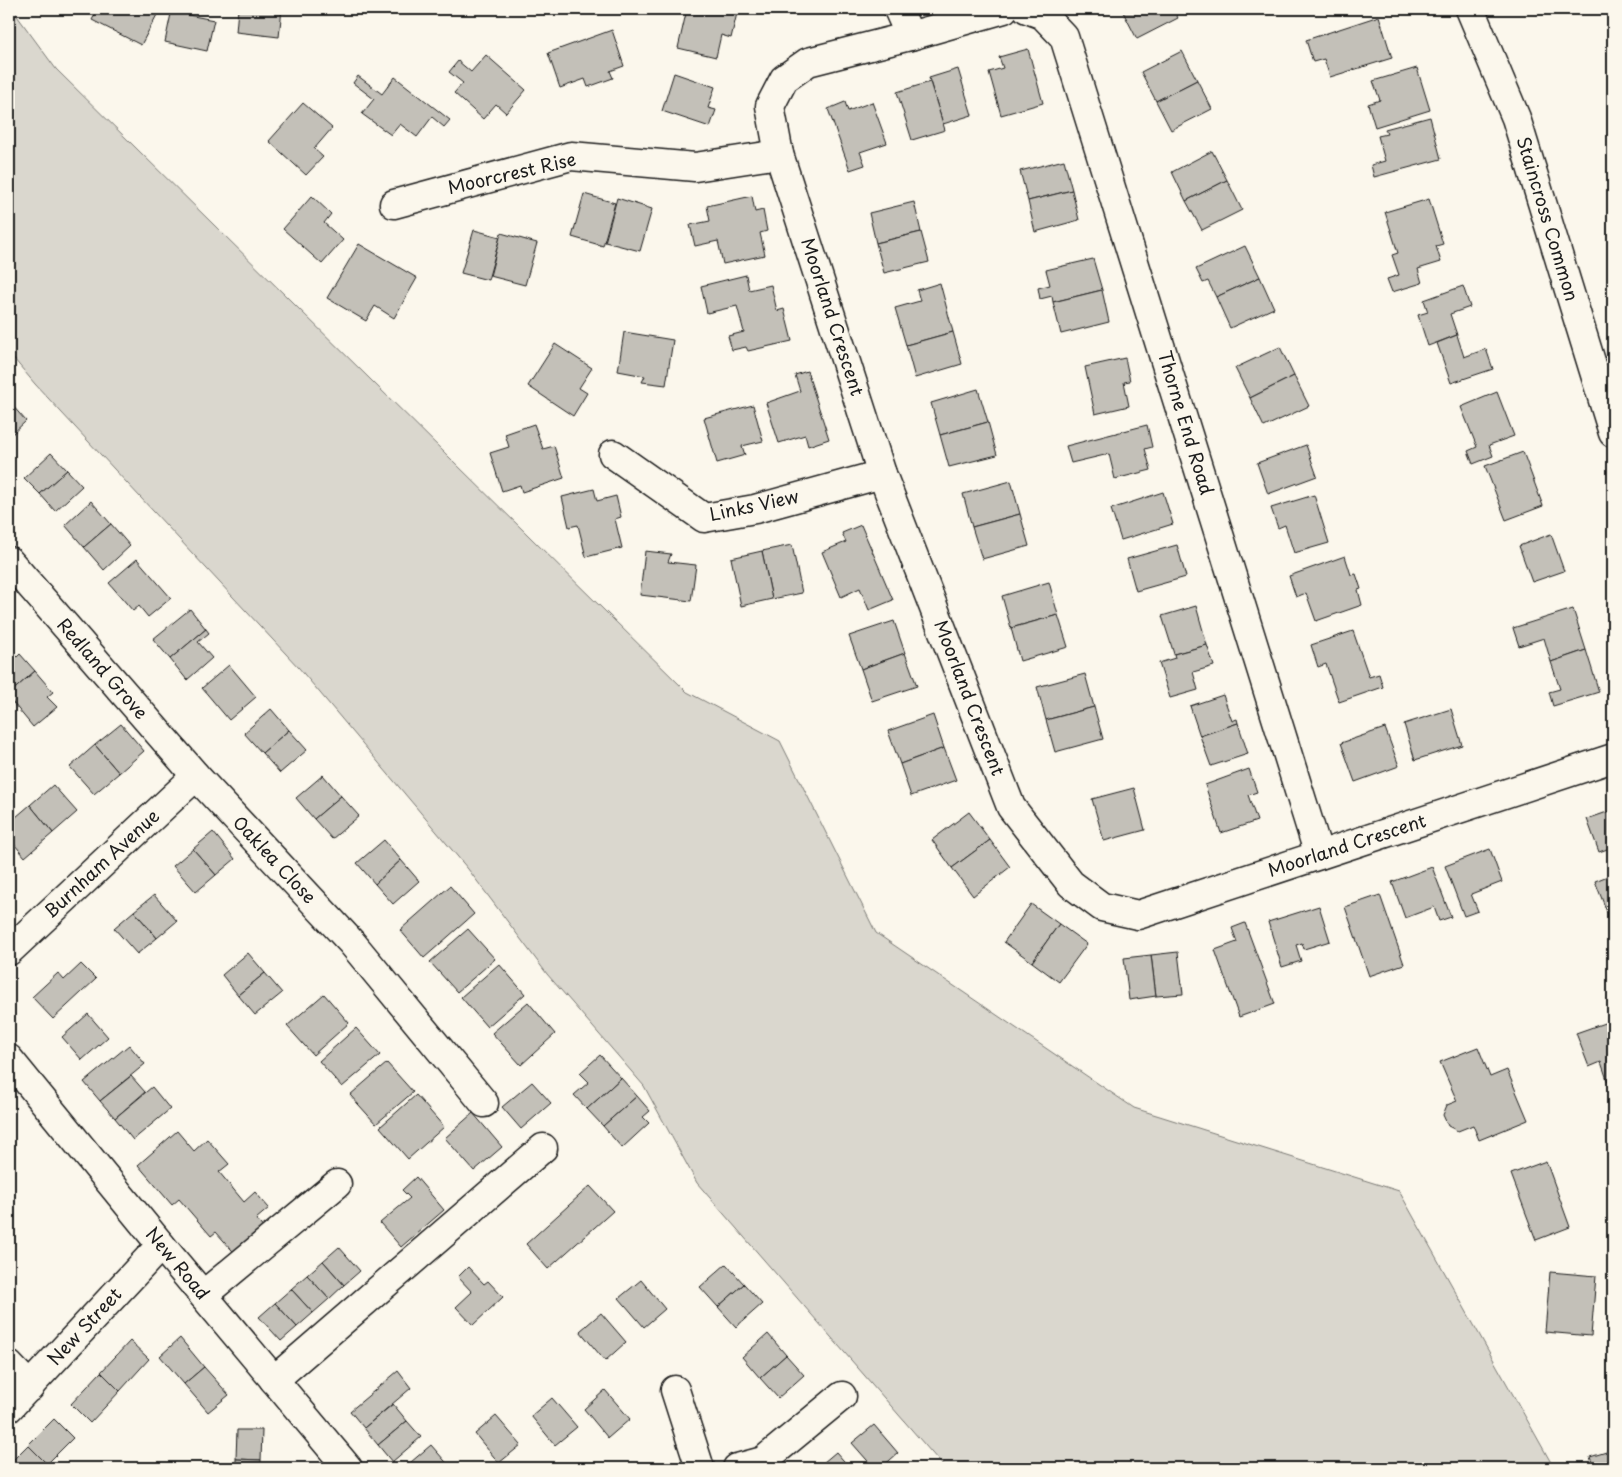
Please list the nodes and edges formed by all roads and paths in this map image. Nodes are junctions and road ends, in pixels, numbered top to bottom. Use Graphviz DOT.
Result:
graph roads {
  1 [pos="898,9"];
  2 [pos="1004,9"];
  3 [pos="1027,9"];
  4 [pos="1470,9"];
  5 [pos="910,36"];
  6 [pos="780,154"];
  7 [pos="394,204"];
  8 [pos="1613,433"];
  9 [pos="613,454"];
  10 [pos="882,474"];
  11 [pos="9,561"];
  12 [pos="1613,758"];
  13 [pos="196,776"];
  14 [pos="1319,855"];
  15 [pos="9,951"];
  16 [pos="9,1059"];
  17 [pos="484,1103"];
  18 [pos="543,1148"];
  19 [pos="337,1184"];
  20 [pos="160,1245"];
  21 [pos="203,1296"];
  22 [pos="9,1365"];
  23 [pos="274,1380"];
  24 [pos="30,1387"];
  25 [pos="675,1390"];
  26 [pos="842,1396"];
  27 [pos="9,1408"];
  28 [pos="348,1468"];
  29 [pos="700,1468"];
  30 [pos="737,1468"];
  1 -- 5 [label="street"];
  2 -- 5 [label="street"];
  3 -- 14 [label="street, Thorne End Road"];
  4 -- 8 [label="street, Staincross Common"];
  5 -- 6 [label="street, Moorland Crescent"];
  6 -- 7 [label="street, Moorcrest Rise"];
  6 -- 10 [label="street, Moorland Crescent"];
  9 -- 10 [label="street, Links View"];
  10 -- 14 [label="street, Moorland Crescent"];
  11 -- 13 [label="street, Redland Grove"];
  12 -- 14 [label="street, Moorland Crescent"];
  13 -- 15 [label="street, Burnham Avenue"];
  13 -- 17 [label="street, Oaklea Close"];
  16 -- 20 [label="street, New Road"];
  18 -- 23 [label="street"];
  19 -- 21 [label="street"];
  20 -- 21 [label="street, New Road"];
  20 -- 24 [label="street, New Street"];
  21 -- 23 [label="street, New Road"];
  22 -- 24 [label="street"];
  23 -- 28 [label="street, New Road"];
  24 -- 27 [label="street, New Street"];
  25 -- 29 [label="street"];
  26 -- 30 [label="street"];
}
